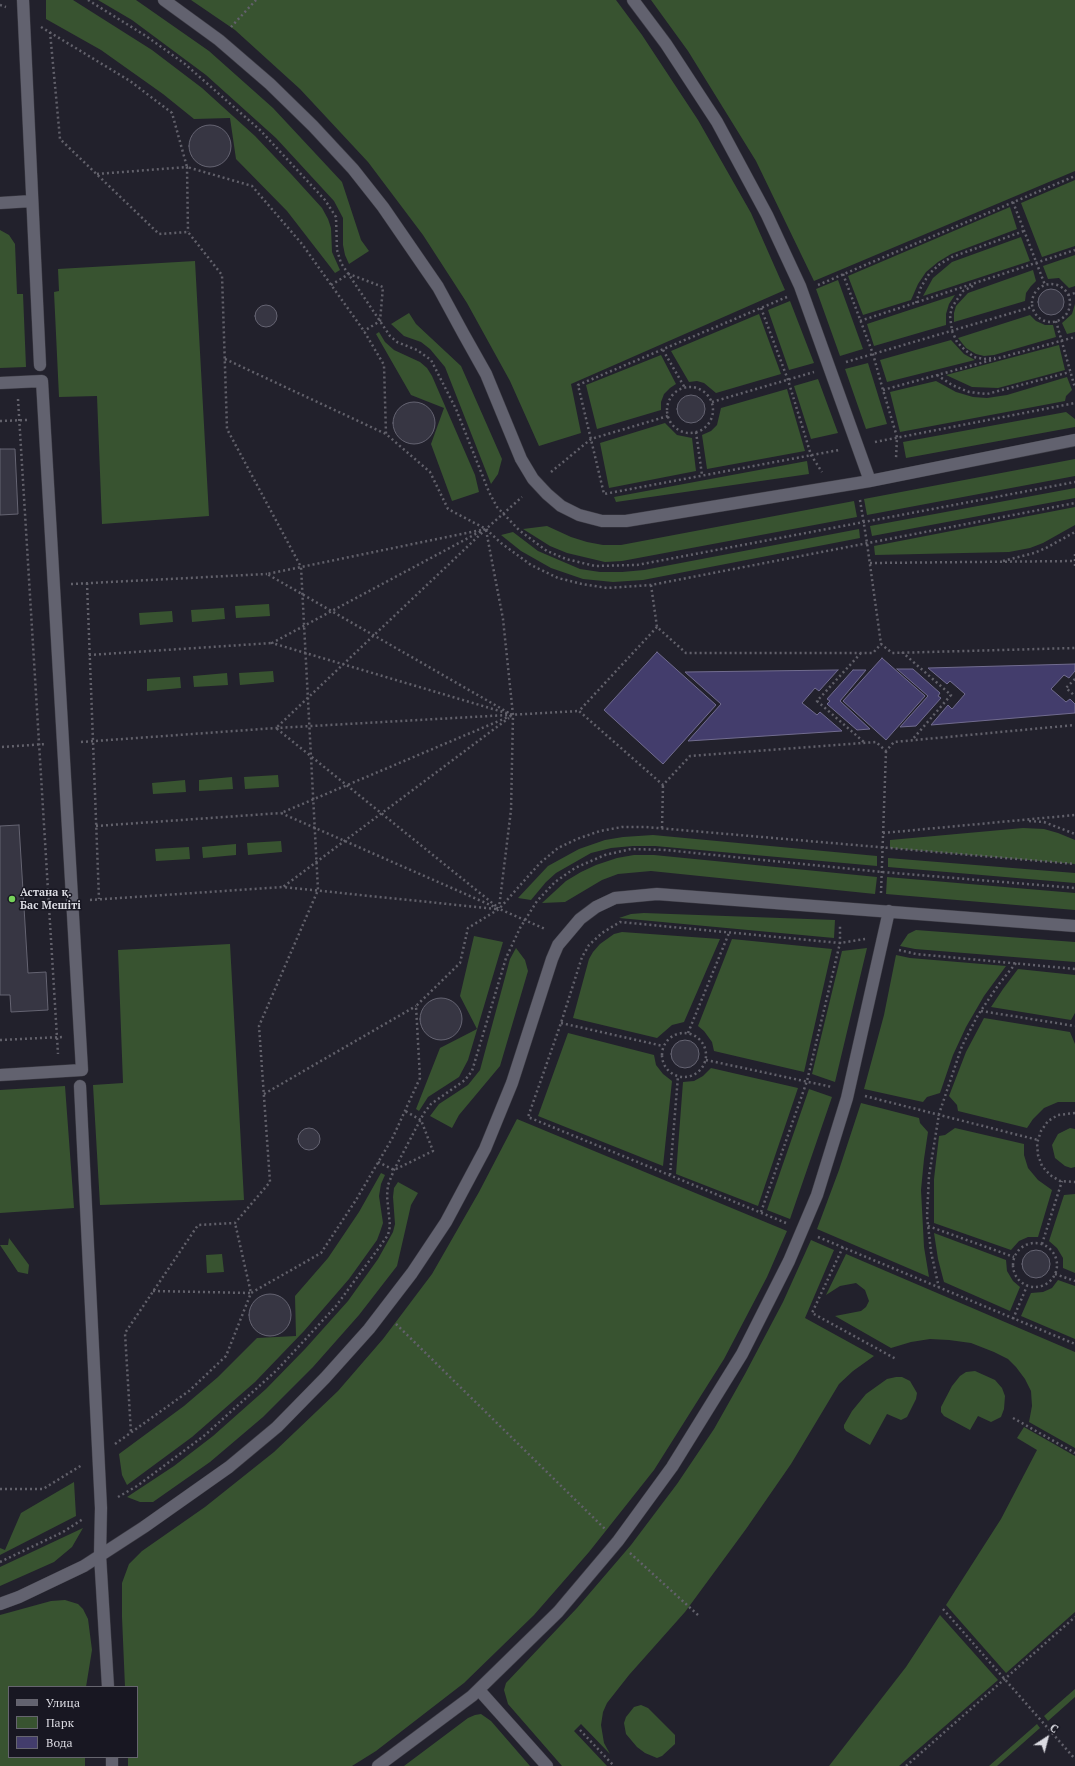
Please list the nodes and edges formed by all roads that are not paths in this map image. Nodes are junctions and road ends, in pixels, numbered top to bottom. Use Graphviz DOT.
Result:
graph roads {
  1 [pos="23,0"];
  2 [pos="164,0"];
  3 [pos="633,0"];
  4 [pos="32,201"];
  5 [pos="0,203"];
  6 [pos="40,365"];
  7 [pos="0,383"];
  8 [pos="1075,440"];
  9 [pos="870,481"];
  10 [pos="889,911"];
  11 [pos="1075,926"];
  12 [pos="0,1075"];
  13 [pos="80,1086"];
  14 [pos="100,1555"];
  15 [pos="0,1604"];
  16 [pos="108,1686"];
  17 [pos="479,1690"];
  18 [pos="378,1766"];
  19 [pos="547,1766"];
  1 -- 4 [label="lane"];
  2 -- 9 [label="lane"];
  3 -- 9 [label="lane"];
  4 -- 5 [label="lane"];
  4 -- 6 [label="lane"];
  7 -- 12 [label="lane"];
  8 -- 9 [label="lane"];
  10 -- 11 [label="lane"];
  10 -- 14 [label="lane"];
  10 -- 17 [label="lane"];
  13 -- 14 [label="lane"];
  14 -- 15 [label="lane"];
  14 -- 16 [label="lane"];
  17 -- 18 [label="lane"];
  17 -- 19 [label="lane"];
}
